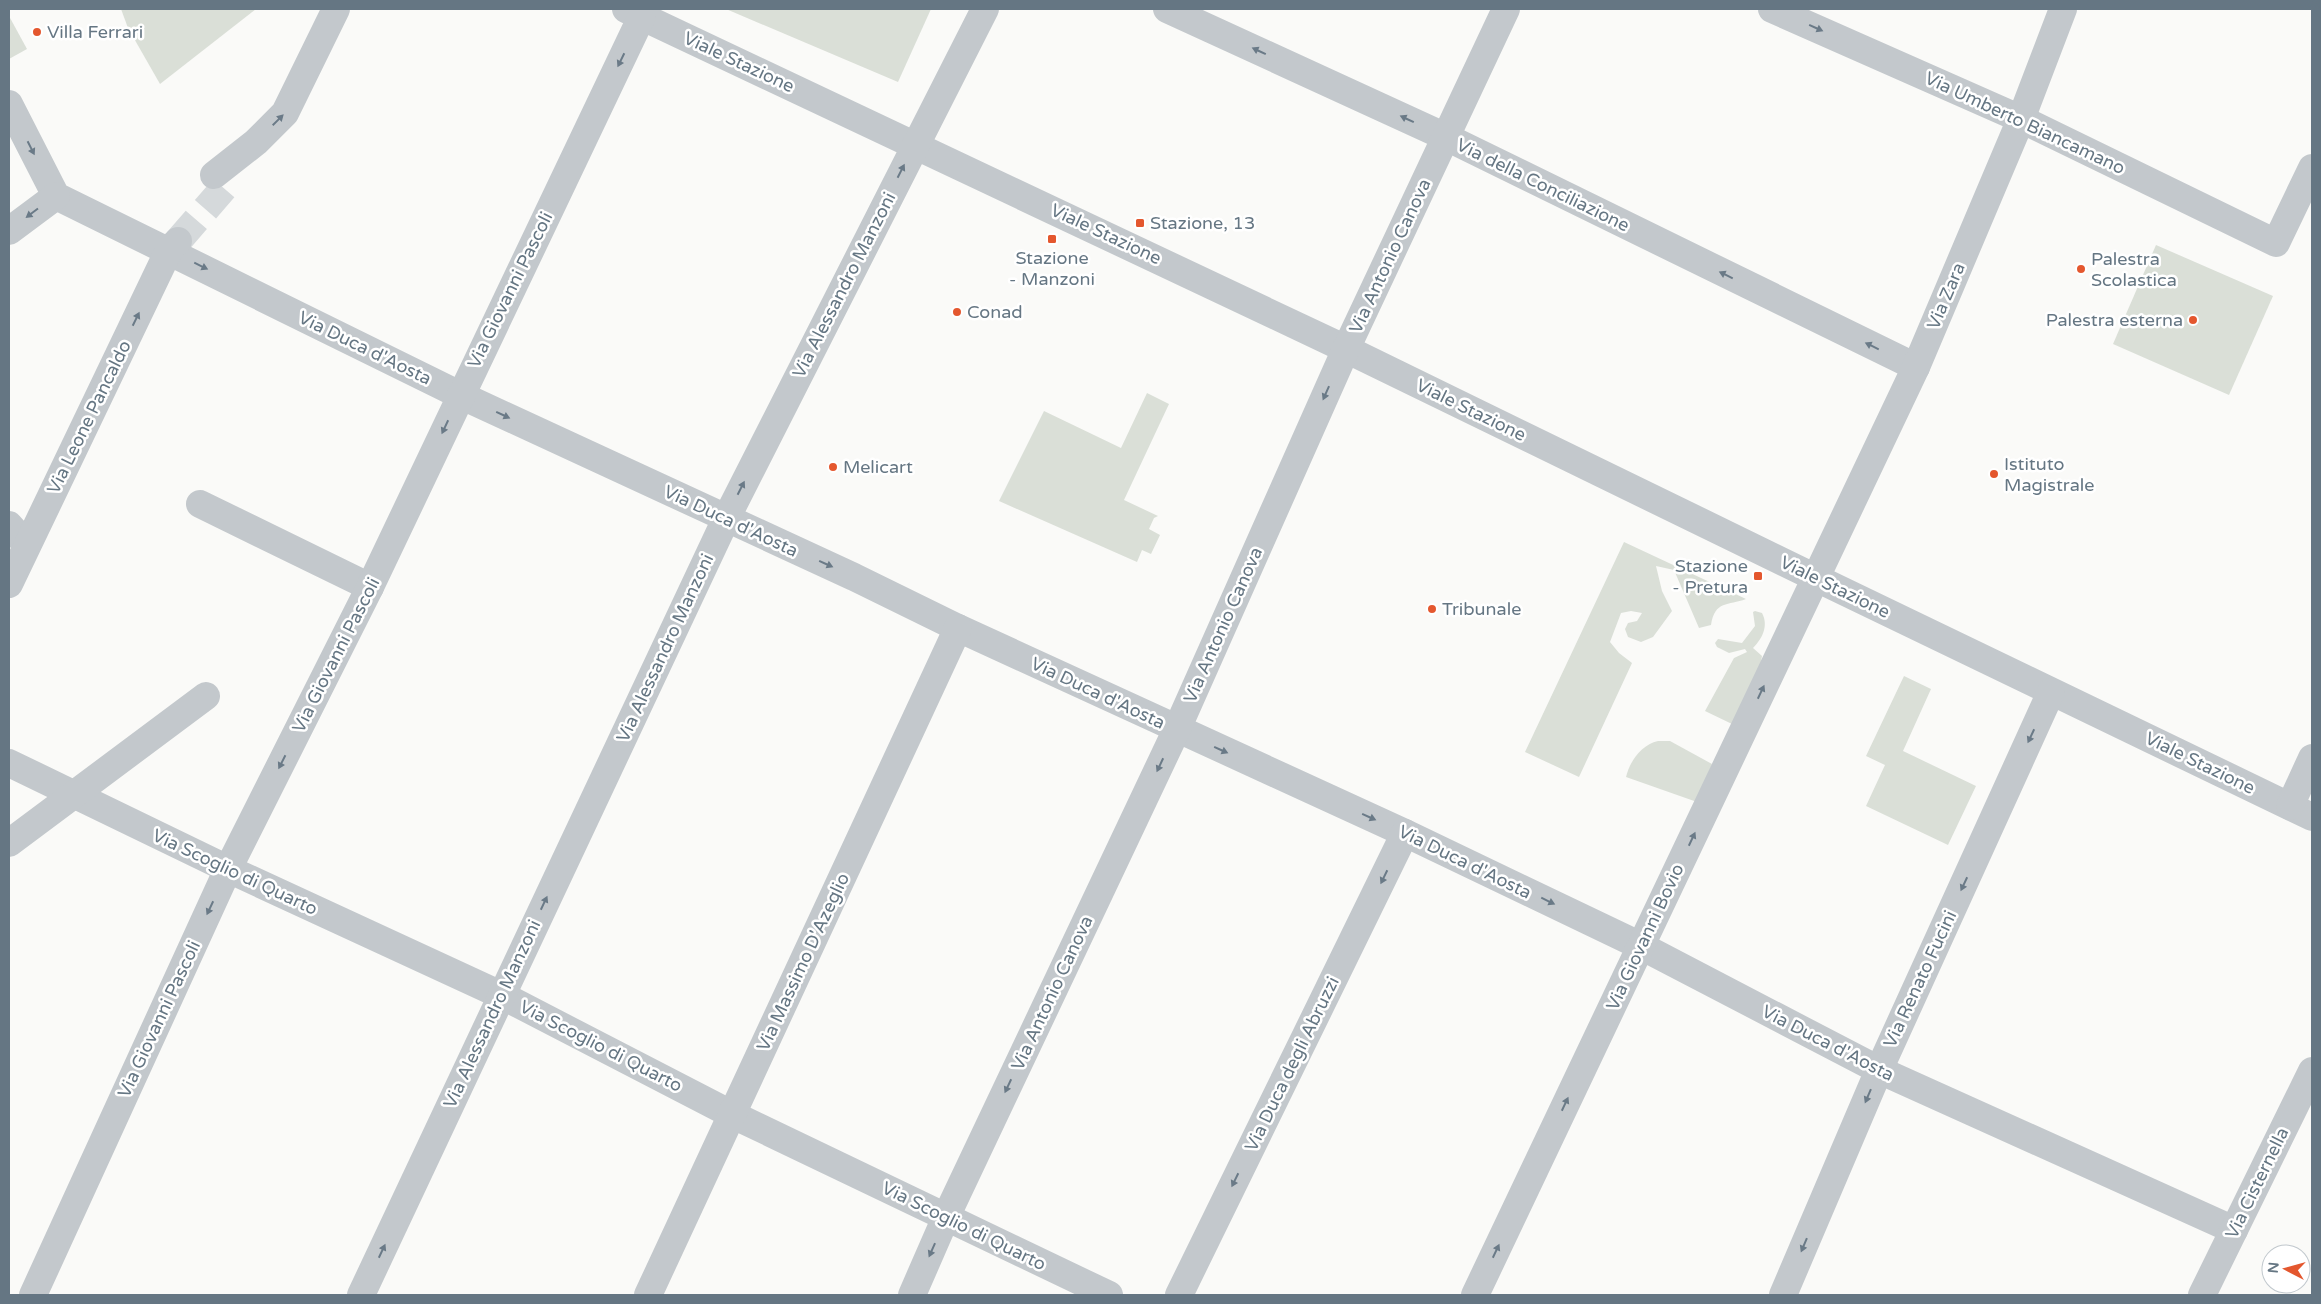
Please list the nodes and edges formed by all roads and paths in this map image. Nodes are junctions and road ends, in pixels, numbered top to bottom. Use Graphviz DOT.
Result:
graph roads {
  1 [pos="336,9"];
  2 [pos="985,9"];
  3 [pos="1168,9"];
  4 [pos="1506,9"];
  5 [pos="1772,9"];
  6 [pos="2063,9"];
  7 [pos="634,12"];
  8 [pos="9,104"];
  9 [pos="2022,119"];
  10 [pos="1446,138"];
  11 [pos="915,144"];
  12 [pos="2312,168"];
  13 [pos="222,178"];
  14 [pos="56,196"];
  15 [pos="9,231"];
  16 [pos="167,243"];
  17 [pos="1346,349"];
  18 [pos="1916,368"];
  19 [pos="460,395"];
  20 [pos="200,504"];
  21 [pos="726,519"];
  22 [pos="9,525"];
  23 [pos="27,545"];
  24 [pos="1816,578"];
  25 [pos="9,584"];
  26 [pos="370,587"];
  27 [pos="958,628"];
  28 [pos="2051,692"];
  29 [pos="206,696"];
  30 [pos="1177,729"];
  31 [pos="2312,758"];
  32 [pos="9,763"];
  33 [pos="73,795"];
  34 [pos="2301,812"];
  35 [pos="1405,833"];
  36 [pos="9,843"];
  37 [pos="228,869"];
  38 [pos="1641,946"];
  39 [pos="501,995"];
  40 [pos="1879,1070"];
  41 [pos="2312,1071"];
  42 [pos="732,1115"];
  43 [pos="946,1217"];
  44 [pos="2234,1230"];
  45 [pos="33,1295"];
  46 [pos="361,1295"];
  47 [pos="648,1295"];
  48 [pos="912,1295"];
  49 [pos="1109,1295"];
  50 [pos="1179,1295"];
  51 [pos="1475,1295"];
  52 [pos="1783,1295"];
  53 [pos="2202,1295"];
  13 -- 1 [label="street, one-way"];
  2 -- 11 [label="street, Via Alessandro Manzoni"];
  10 -- 3 [label="street, Via della Conciliazione, one-way"];
  4 -- 10 [label="street, Via Antonio Canova"];
  5 -- 9 [label="street, Via Umberto Biancamano, one-way"];
  6 -- 9 [label="street, Via Zara"];
  7 -- 11 [label="street, Viale Stazione"];
  7 -- 19 [label="street, Via Giovanni Pascoli, one-way"];
  8 -- 14 [label="street, one-way"];
  9 -- 12 [label="street, Via Umberto Biancamano"];
  9 -- 18 [label="street, Via Zara"];
  10 -- 17 [label="street, Via Antonio Canova"];
  18 -- 10 [label="street, Via della Conciliazione, one-way"];
  11 -- 17 [label="street, Viale Stazione"];
  21 -- 11 [label="street, Via Alessandro Manzoni, one-way"];
  14 -- 15 [label="street, one-way"];
  14 -- 16 [label="street, Via Duca d'Aosta"];
  16 -- 19 [label="street, Via Duca d'Aosta, one-way"];
  23 -- 16 [label="street, Via Leone Pancaldo, one-way"];
  17 -- 24 [label="street, Viale Stazione"];
  17 -- 30 [label="street, Via Antonio Canova, one-way"];
  18 -- 24 [label="street, Via Zara"];
  19 -- 21 [label="street, Via Duca d'Aosta, one-way"];
  19 -- 26 [label="street, Via Giovanni Pascoli, one-way"];
  20 -- 26 [label="street"];
  21 -- 27 [label="street, Via Duca d'Aosta, one-way"];
  39 -- 21 [label="street, Via Alessandro Manzoni, one-way"];
  22 -- 23 [label="street"];
  23 -- 25 [label="street, Via Leone Pancaldo"];
  24 -- 28 [label="street, Viale Stazione"];
  38 -- 24 [label="street, Via Giovanni Bovio, one-way"];
  26 -- 37 [label="street, Via Giovanni Pascoli, one-way"];
  27 -- 30 [label="street, Via Duca d'Aosta"];
  27 -- 42 [label="street, Via Massimo D'Azeglio"];
  28 -- 34 [label="street, Viale Stazione"];
  28 -- 40 [label="street, Via Renato Fucini, one-way"];
  29 -- 33 [label="street"];
  30 -- 35 [label="street, Via Duca d'Aosta, one-way"];
  30 -- 43 [label="street, Via Antonio Canova, one-way"];
  31 -- 34 [label="street"];
  32 -- 33 [label="street, Via Scoglio di Quarto"];
  33 -- 36 [label="street"];
  33 -- 37 [label="street, Via Scoglio di Quarto"];
  35 -- 38 [label="street, Via Duca d'Aosta, one-way"];
  35 -- 50 [label="street, Via Duca degli Abruzzi, one-way"];
  37 -- 39 [label="street, Via Scoglio di Quarto"];
  37 -- 45 [label="street, Via Giovanni Pascoli, one-way"];
  38 -- 40 [label="street, Via Duca d'Aosta"];
  51 -- 38 [label="street, Via Giovanni Bovio, one-way"];
  39 -- 42 [label="street, Via Scoglio di Quarto"];
  46 -- 39 [label="street, Via Alessandro Manzoni, one-way"];
  40 -- 44 [label="street, Via Duca d'Aosta"];
  40 -- 52 [label="street, Via Renato Fucini, one-way"];
  41 -- 44 [label="street, Via Cisternella"];
  42 -- 43 [label="street, Via Scoglio di Quarto"];
  42 -- 47 [label="street, Via Massimo D'Azeglio"];
  43 -- 48 [label="street, Via Antonio Canova, one-way"];
  43 -- 49 [label="street, Via Scoglio di Quarto"];
  44 -- 53 [label="street, Via Cisternella"];
}
